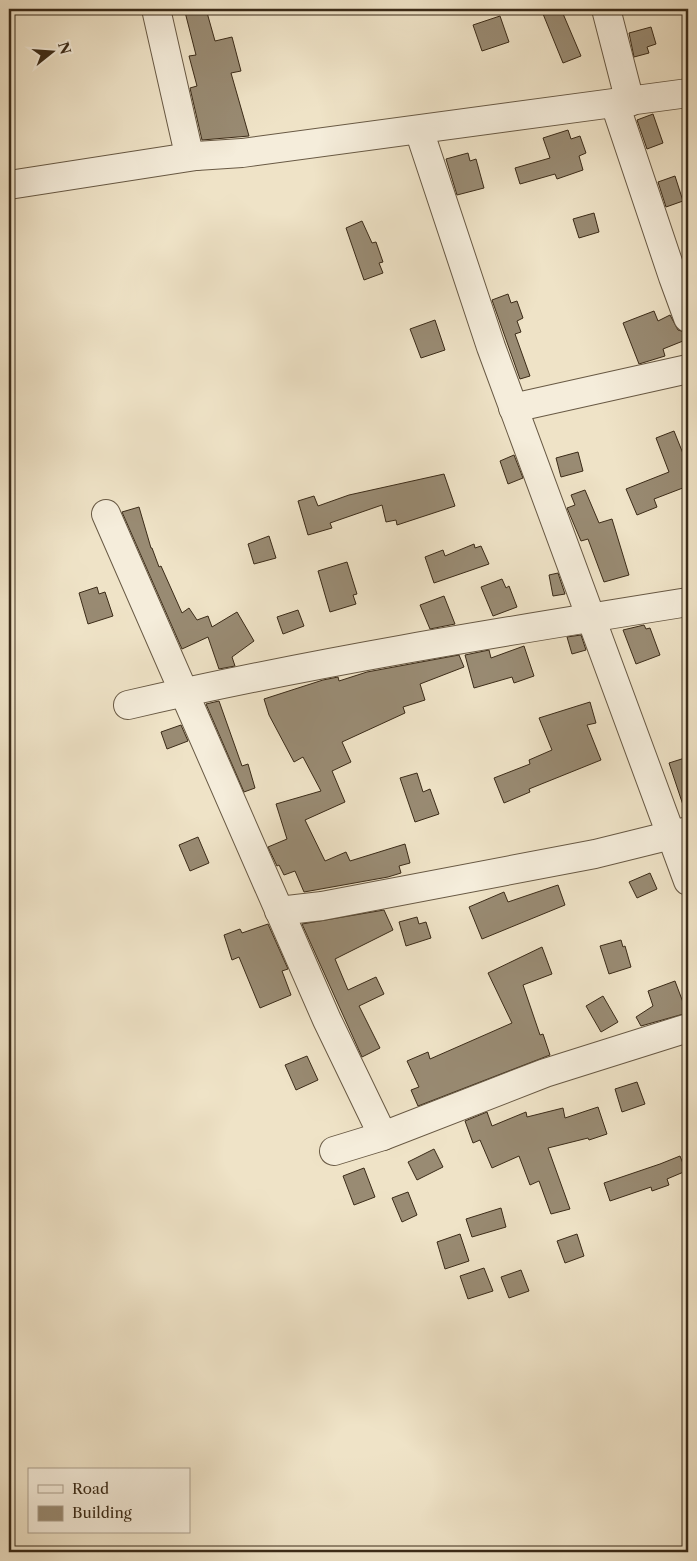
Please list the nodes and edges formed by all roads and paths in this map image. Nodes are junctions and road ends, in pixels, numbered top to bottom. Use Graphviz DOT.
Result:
graph roads {
  1 [pos="156,9"];
  2 [pos="606,9"];
  3 [pos="688,93"];
  4 [pos="623,103"];
  5 [pos="419,130"];
  6 [pos="196,156"];
  7 [pos="9,185"];
  8 [pos="688,318"];
  9 [pos="688,369"];
  10 [pos="513,408"];
  11 [pos="106,514"];
  12 [pos="688,602"];
  13 [pos="591,616"];
  14 [pos="183,692"];
  15 [pos="128,706"];
  16 [pos="680,833"];
  17 [pos="688,881"];
  18 [pos="279,911"];
  19 [pos="688,1028"];
  20 [pos="383,1136"];
  21 [pos="334,1151"];
  1 -- 6 [label="street"];
  2 -- 4 [label="street"];
  3 -- 4 [label="street"];
  4 -- 5 [label="street"];
  4 -- 8 [label="street"];
  5 -- 6 [label="street"];
  5 -- 10 [label="street"];
  6 -- 7 [label="street"];
  9 -- 10 [label="street"];
  10 -- 13 [label="street"];
  11 -- 14 [label="street"];
  12 -- 13 [label="street"];
  13 -- 14 [label="street"];
  13 -- 16 [label="street"];
  14 -- 15 [label="street"];
  14 -- 18 [label="street"];
  16 -- 17 [label="street"];
  16 -- 18 [label="street"];
  18 -- 20 [label="street"];
  19 -- 20 [label="street"];
  20 -- 21 [label="street"];
}
